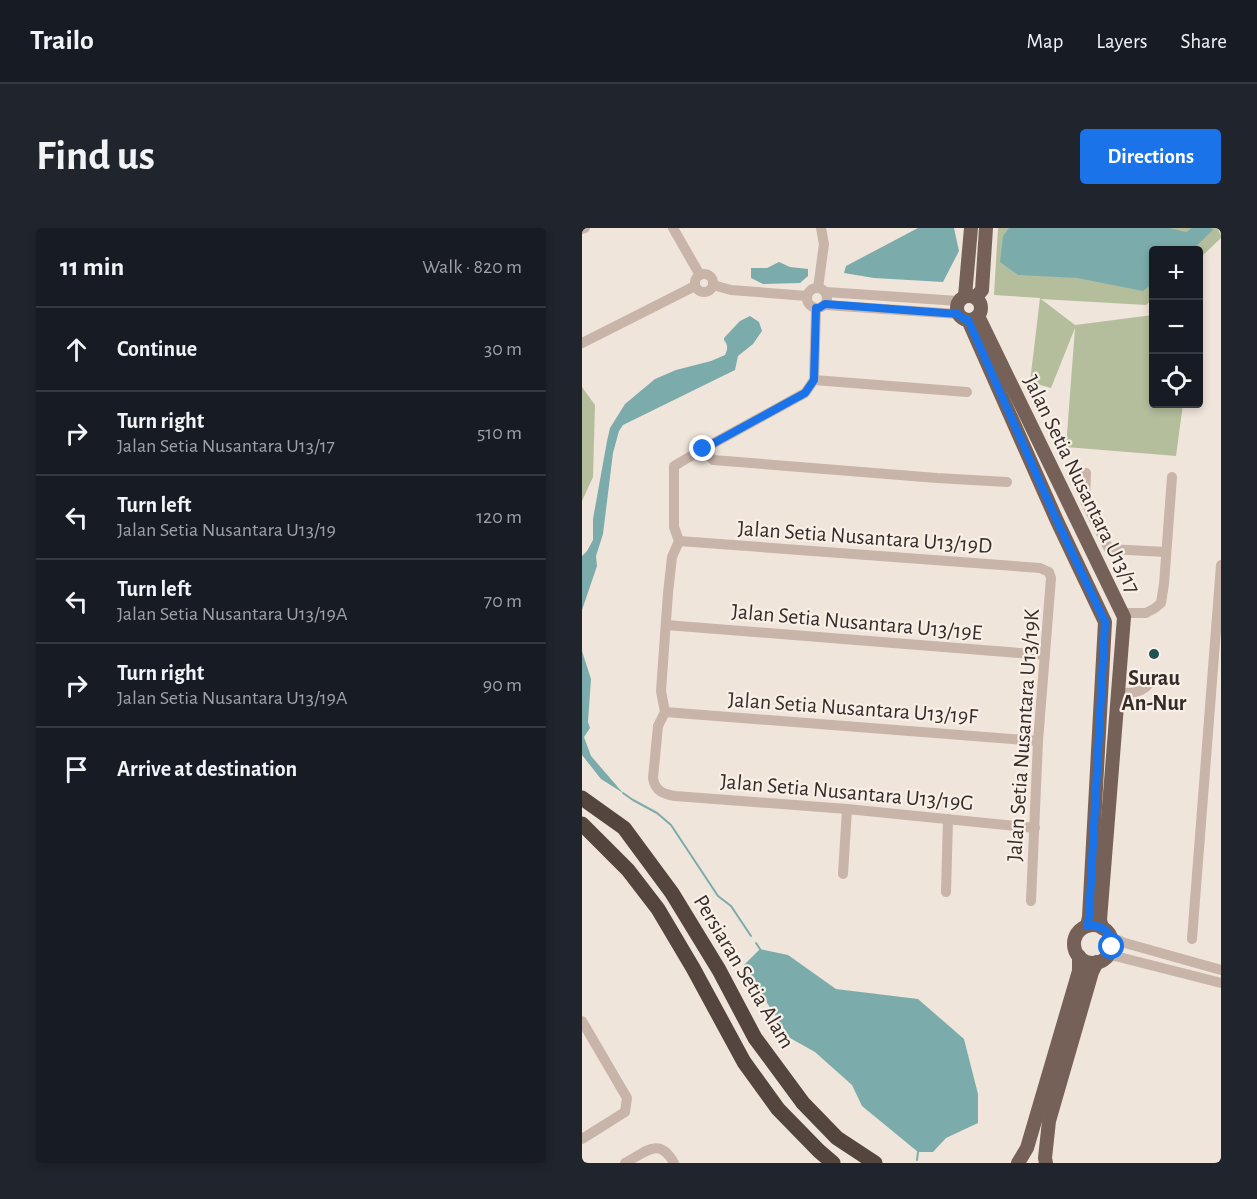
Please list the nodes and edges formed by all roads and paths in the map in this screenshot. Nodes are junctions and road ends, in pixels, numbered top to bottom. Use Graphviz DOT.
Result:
graph roads {
  1 [pos="673,228"];
  2 [pos="821,228"];
  3 [pos="971,228"];
  4 [pos="986,228"];
  5 [pos="700,275"];
  6 [pos="713,285"];
  7 [pos="695,286"];
  8 [pos="822,290"];
  9 [pos="807,296"];
  10 [pos="821,306"];
  11 [pos="967,307"];
  12 [pos="582,343"];
  13 [pos="814,380"];
  14 [pos="967,392"];
  15 [pos="703,449"];
  16 [pos="1086,473"];
  17 [pos="1172,477"];
  18 [pos="1007,482"];
  19 [pos="679,541"];
  20 [pos="1166,552"];
  21 [pos="1221,565"];
  22 [pos="1049,572"];
  23 [pos="1122,613"];
  24 [pos="666,625"];
  25 [pos="1045,655"];
  26 [pos="1149,684"];
  27 [pos="1118,693"];
  28 [pos="665,712"];
  29 [pos="1038,741"];
  30 [pos="582,798"];
  31 [pos="847,808"];
  32 [pos="948,819"];
  33 [pos="582,824"];
  34 [pos="1035,828"];
  35 [pos="843,874"];
  36 [pos="946,892"];
  37 [pos="1031,901"];
  38 [pos="1087,926"];
  39 [pos="1106,933"];
  40 [pos="1192,939"];
  41 [pos="1079,956"];
  42 [pos="1102,959"];
  43 [pos="1221,970"];
  44 [pos="1221,983"];
  45 [pos="582,1021"];
  46 [pos="582,1139"];
  47 [pos="625,1163"];
  48 [pos="674,1163"];
  49 [pos="833,1163"];
  50 [pos="874,1163"];
  51 [pos="1018,1163"];
  52 [pos="1047,1163"];
  1 -- 5 [label="street"];
  2 -- 8 [label="street"];
  3 -- 11 [label="main road, Jalan Setia Nusantara U13/17"];
  4 -- 11 [label="main road"];
  5 -- 6 [label="street"];
  5 -- 7 [label="street"];
  6 -- 7 [label="street"];
  6 -- 9 [label="street"];
  7 -- 12 [label="street"];
  8 -- 9 [label="street"];
  8 -- 10 [label="street"];
  8 -- 11 [label="street"];
  9 -- 10 [label="street"];
  10 -- 11 [label="street"];
  10 -- 13 [label="street"];
  11 -- 23 [label="main road, Jalan Setia Nusantara U13/17"];
  11 -- 38 [label="main road, Jalan Setia Nusantara U13/17"];
  13 -- 14 [label="street"];
  13 -- 15 [label="street"];
  15 -- 18 [label="street"];
  15 -- 19 [label="street"];
  16 -- 20 [label="street"];
  17 -- 20 [label="street"];
  19 -- 22 [label="street, Jalan Setia Nusantara U13/19D"];
  19 -- 24 [label="street"];
  20 -- 23 [label="street"];
  21 -- 40 [label="street"];
  22 -- 25 [label="street, Jalan Setia Nusantara U13/19K"];
  23 -- 27 [label="main road, Jalan Setia Nusantara U13/17"];
  24 -- 25 [label="street, Jalan Setia Nusantara U13/19E"];
  24 -- 28 [label="street"];
  25 -- 29 [label="street, Jalan Setia Nusantara U13/19K"];
  26 -- 27 [label="street"];
  27 -- 39 [label="main road, Jalan Setia Nusantara U13/17"];
  28 -- 29 [label="street, Jalan Setia Nusantara U13/19F"];
  28 -- 31 [label="street, Jalan Setia Nusantara U13/19G"];
  29 -- 34 [label="street, Jalan Setia Nusantara U13/19K"];
  30 -- 50 [label="highway, Persiaran Setia Alam"];
  31 -- 32 [label="street, Jalan Setia Nusantara U13/19G"];
  31 -- 35 [label="street"];
  32 -- 34 [label="street, Jalan Setia Nusantara U13/19G"];
  32 -- 36 [label="street"];
  33 -- 49 [label="highway, Persiaran Setia Alam"];
  34 -- 37 [label="street, Jalan Setia Nusantara U13/19K"];
  38 -- 39 [label="main road"];
  38 -- 41 [label="main road"];
  39 -- 42 [label="main road"];
  39 -- 43 [label="street"];
  41 -- 42 [label="main road"];
  41 -- 51 [label="main road"];
  42 -- 44 [label="street"];
  42 -- 52 [label="main road"];
  45 -- 46 [label="street"];
  47 -- 48 [label="street"];
}
